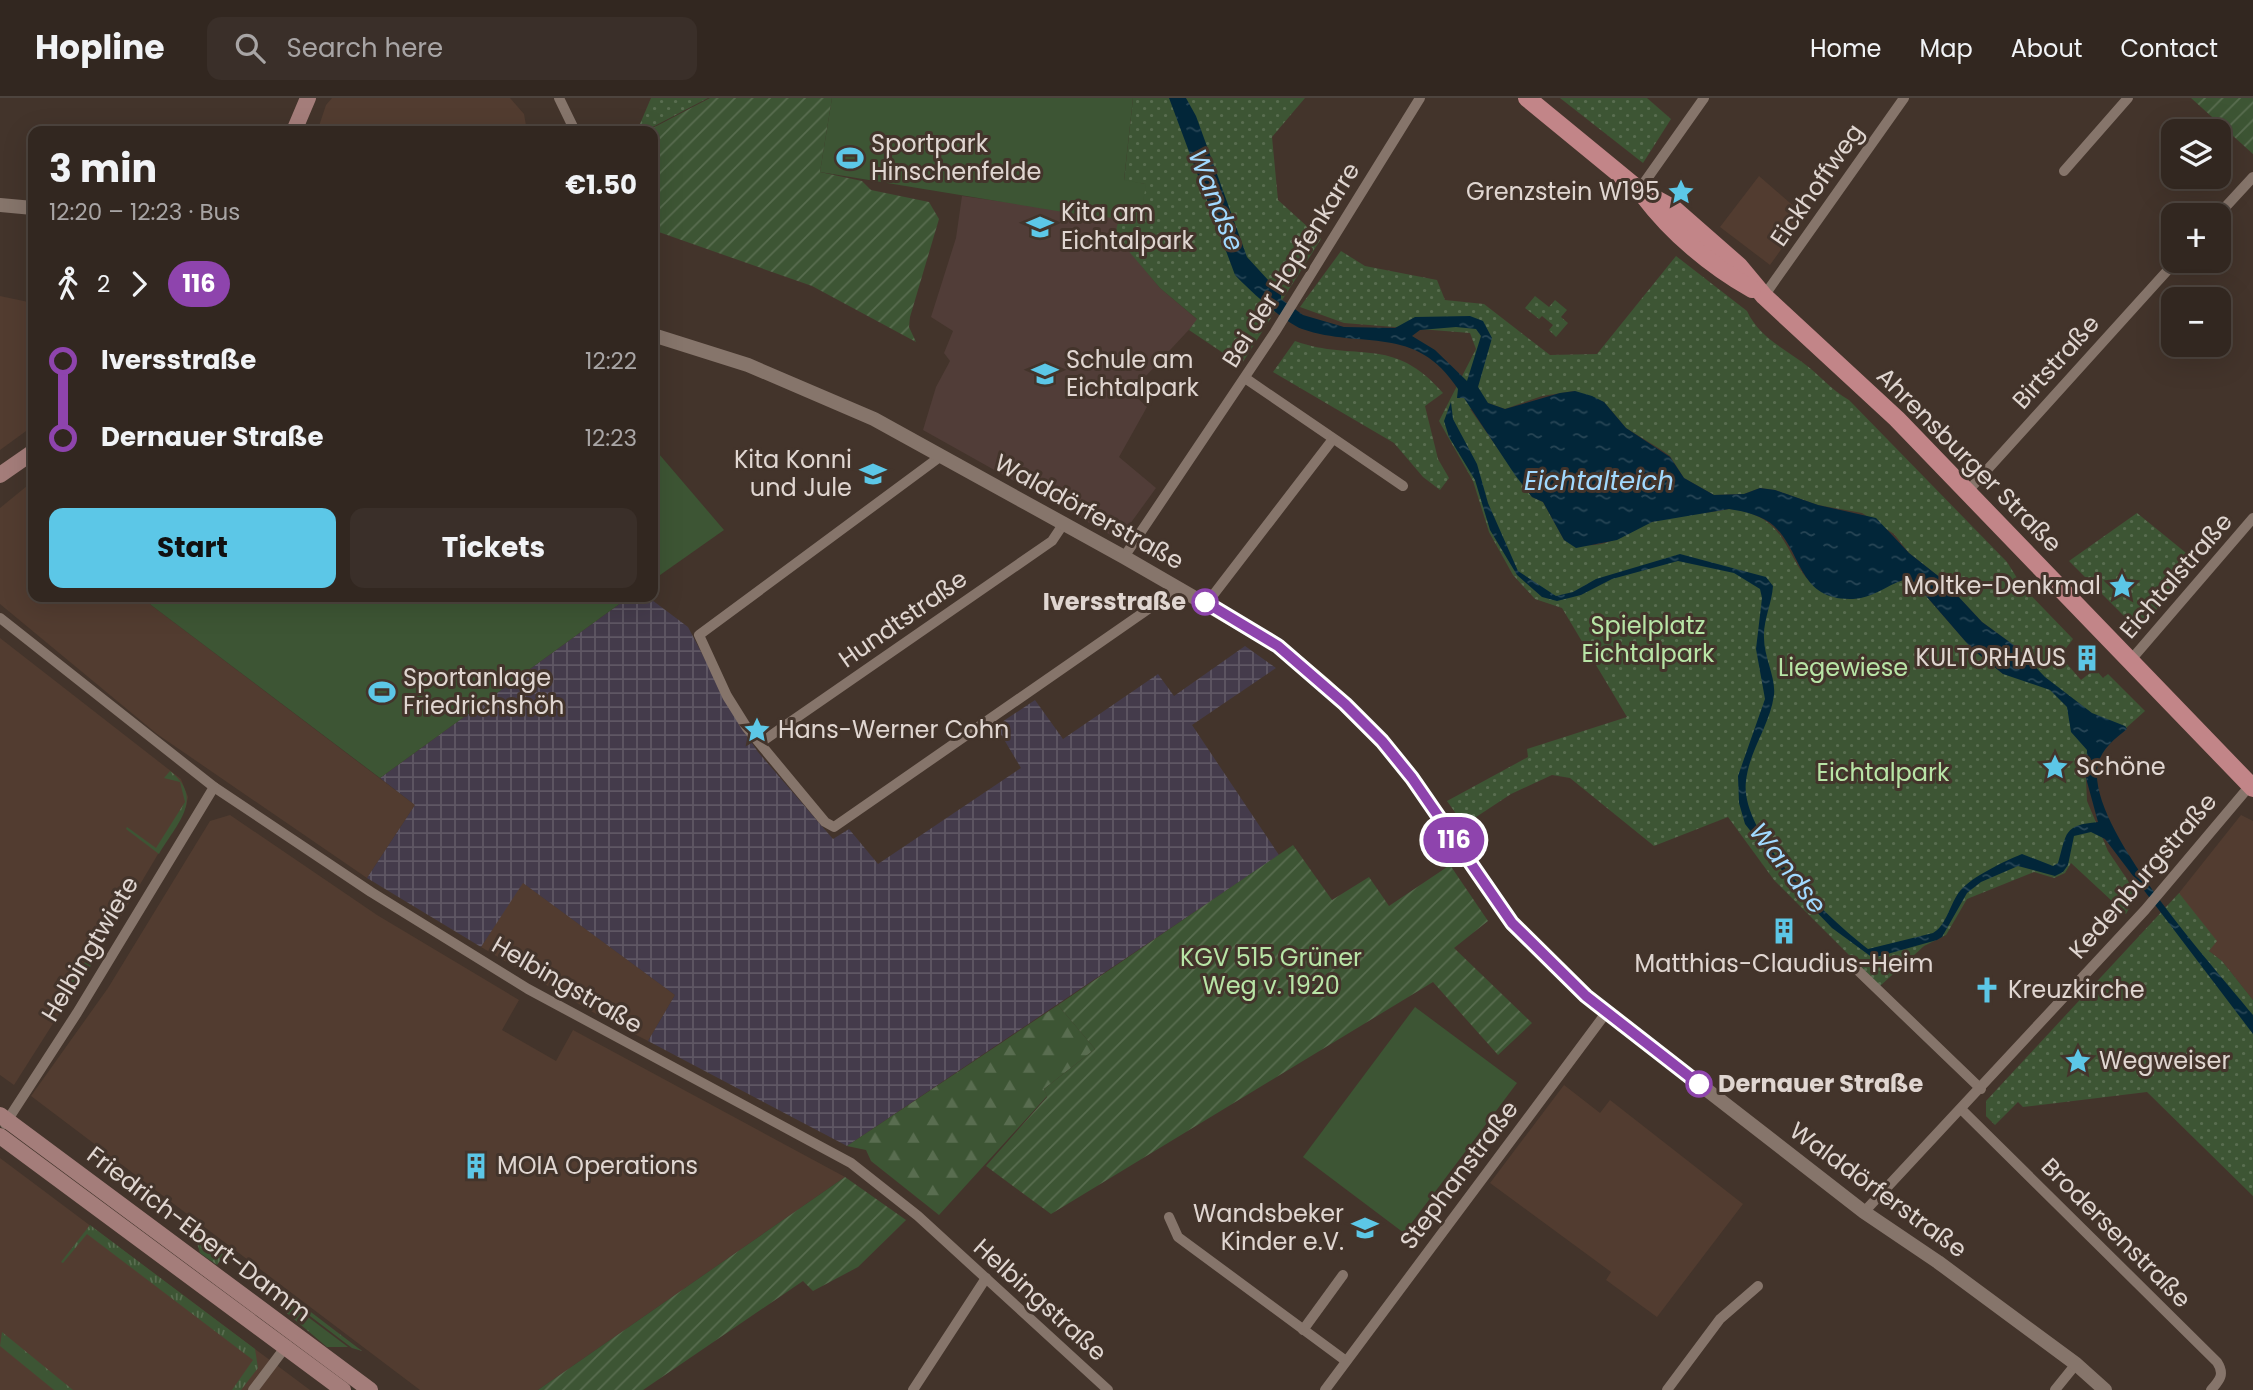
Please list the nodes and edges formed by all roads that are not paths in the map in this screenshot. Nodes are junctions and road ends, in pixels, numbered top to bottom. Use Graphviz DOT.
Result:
graph roads {
  1 [pos="308,98"];
  2 [pos="559,98"];
  3 [pos="1420,98"];
  4 [pos="1527,98"];
  5 [pos="1704,98"];
  6 [pos="1904,98"];
  7 [pos="2128,98"];
  8 [pos="296,126"];
  9 [pos="573,126"];
  10 [pos="2064,170"];
  11 [pos="2253,177"];
  12 [pos="1639,191"];
  13 [pos="2229,203"];
  14 [pos="0,205"];
  15 [pos="28,208"];
  16 [pos="2165,273"];
  17 [pos="1764,296"];
  18 [pos="658,337"];
  19 [pos="1245,378"];
  20 [pos="1334,439"];
  21 [pos="28,455"];
  22 [pos="941,456"];
  23 [pos="0,475"];
  24 [pos="1404,486"];
  25 [pos="1968,491"];
  26 [pos="2253,518"];
  27 [pos="1064,523"];
  28 [pos="1124,556"];
  29 [pos="1175,585"];
  30 [pos="1207,603"];
  31 [pos="0,618"];
  32 [pos="2130,661"];
  33 [pos="760,743"];
  34 [pos="2252,785"];
  35 [pos="214,787"];
  36 [pos="1849,962"];
  37 [pos="1606,1013"];
  38 [pos="1981,1089"];
  39 [pos="1962,1110"];
  40 [pos="2,1125"];
  41 [pos="1864,1212"];
  42 [pos="1169,1217"];
  43 [pos="1343,1275"];
  44 [pos="986,1278"];
  45 [pos="1758,1286"];
  46 [pos="1303,1330"];
  47 [pos="291,1340"];
  48 [pos="1346,1362"];
  49 [pos="2076,1364"];
  50 [pos="253,1390"];
  51 [pos="343,1390"];
  52 [pos="370,1390"];
  53 [pos="913,1390"];
  54 [pos="1108,1390"];
  55 [pos="1325,1390"];
  56 [pos="1667,1390"];
  57 [pos="2055,1390"];
  58 [pos="2105,1390"];
  59 [pos="2211,1390"];
  1 -- 8 [label="main road"];
  2 -- 9 [label="street"];
  3 -- 19 [label="street, Bei der Hopfenkarre"];
  4 -- 12 [label="main road, Ahrensburger Straße"];
  5 -- 12 [label="street"];
  6 -- 17 [label="street, Eickhoffweg"];
  7 -- 10 [label="street"];
  11 -- 13 [label="street"];
  12 -- 17 [label="main road, Ahrensburger Straße"];
  14 -- 15 [label="street"];
  16 -- 25 [label="street, Birtstraße"];
  17 -- 25 [label="main road, Ahrensburger Straße"];
  18 -- 22 [label="street, Walddörferstraße"];
  19 -- 20 [label="street"];
  19 -- 28 [label="street, Bei der Hopfenkarre"];
  20 -- 24 [label="street"];
  20 -- 30 [label="street"];
  21 -- 23 [label="main road"];
  22 -- 27 [label="street, Walddörferstraße"];
  22 -- 33 [label="street"];
  25 -- 32 [label="main road, Ahrensburger Straße"];
  26 -- 32 [label="street, Eichtalstraße"];
  27 -- 28 [label="street, Walddörferstraße"];
  27 -- 33 [label="street, Hundtstraße"];
  28 -- 29 [label="street, Walddörferstraße"];
  29 -- 30 [label="street, Walddörferstraße"];
  29 -- 33 [label="street"];
  30 -- 37 [label="street, Walddörferstraße"];
  31 -- 35 [label="street, Helbingstraße"];
  32 -- 34 [label="main road, Ahrensburger Straße"];
  34 -- 38 [label="street, Kedenburgstraße"];
  35 -- 40 [label="street, Helbingtwiete"];
  35 -- 44 [label="street, Helbingstraße"];
  36 -- 38 [label="street"];
  37 -- 41 [label="street, Walddörferstraße"];
  37 -- 48 [label="street, Stephanstraße"];
  38 -- 39 [label="street, Kedenburgstraße"];
  39 -- 41 [label="street, Kedenburgstraße"];
  39 -- 59 [label="street, Brodersenstraße"];
  40 -- 47 [label="main road, Friedrich-Ebert-Damm"];
  41 -- 49 [label="street, Walddörferstraße"];
  42 -- 46 [label="street"];
  43 -- 46 [label="street"];
  44 -- 53 [label="street"];
  44 -- 54 [label="street, Helbingstraße"];
  45 -- 56 [label="street"];
  46 -- 48 [label="street"];
  47 -- 50 [label="street"];
  47 -- 51 [label="main road, Friedrich-Ebert-Damm"];
  47 -- 52 [label="main road, Friedrich-Ebert-Damm"];
  48 -- 55 [label="street, Stephanstraße"];
  49 -- 57 [label="street"];
  49 -- 58 [label="street, Walddörferstraße"];
}
